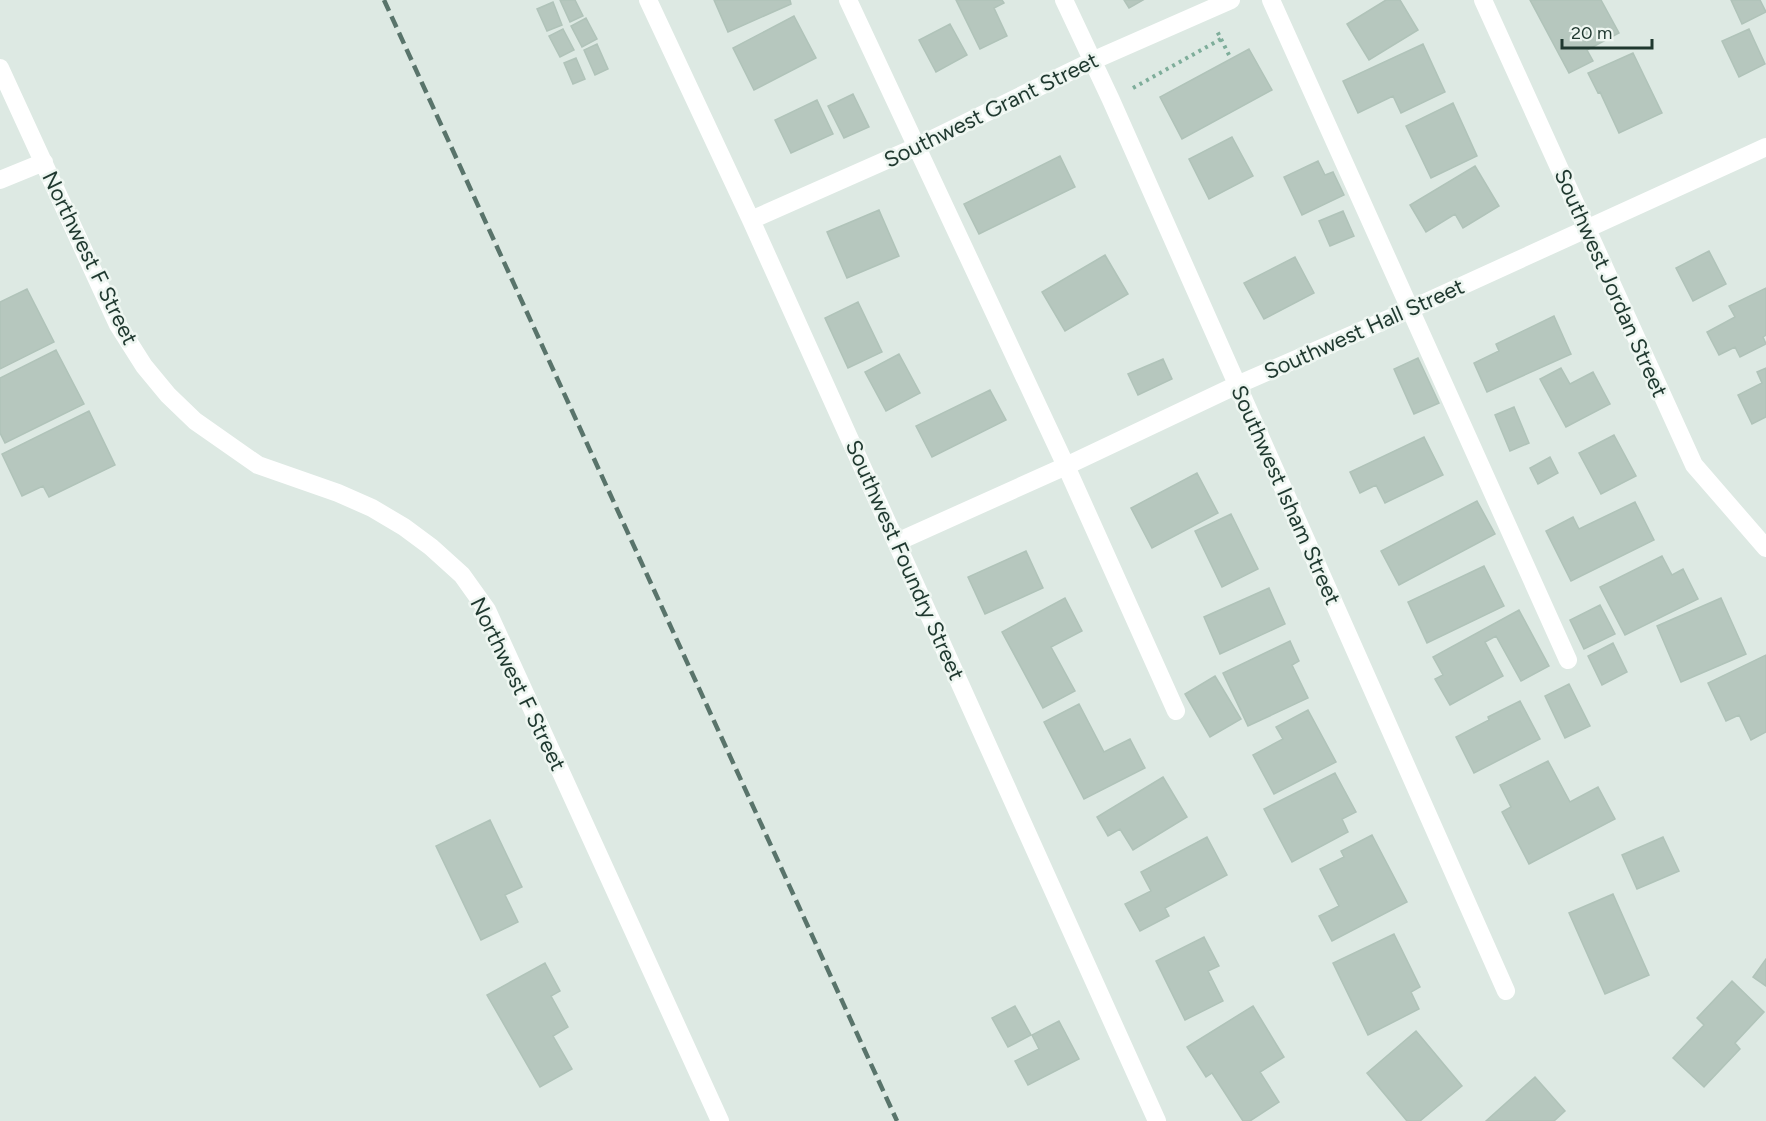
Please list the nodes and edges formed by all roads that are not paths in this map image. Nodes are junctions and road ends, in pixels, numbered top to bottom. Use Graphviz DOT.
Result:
graph roads {
  1 [pos="648,0"];
  2 [pos="848,0"];
  3 [pos="1064,0"];
  4 [pos="1231,0"];
  5 [pos="1271,0"];
  6 [pos="1483,0"];
  7 [pos="1092,61"];
  8 [pos="0,68"];
  9 [pos="916,147"];
  10 [pos="1766,147"];
  11 [pos="44,162"];
  12 [pos="0,180"];
  13 [pos="751,220"];
  14 [pos="1587,228"];
  15 [pos="1411,309"];
  16 [pos="1237,385"];
  17 [pos="1066,466"];
  18 [pos="897,543"];
  19 [pos="1766,548"];
  20 [pos="1568,660"];
  21 [pos="1176,711"];
  22 [pos="1506,991"];
  23 [pos="720,1121"];
  24 [pos="1157,1121"];
  1 -- 13 [label="street, Southwest Foundry Street"];
  2 -- 9 [label="street"];
  3 -- 7 [label="street, Southwest Isham Street"];
  4 -- 7 [label="street, Southwest Grant Street"];
  5 -- 15 [label="street"];
  6 -- 14 [label="street, Southwest Jordan Street"];
  7 -- 9 [label="street, Southwest Grant Street"];
  7 -- 16 [label="street, Southwest Isham Street"];
  8 -- 11 [label="street, Northwest F Street"];
  9 -- 13 [label="street, Southwest Grant Street"];
  9 -- 17 [label="street"];
  10 -- 14 [label="street, Southwest Hall Street"];
  11 -- 12 [label="street"];
  11 -- 23 [label="street, Northwest F Street"];
  13 -- 18 [label="street, Southwest Foundry Street"];
  14 -- 15 [label="street, Southwest Hall Street"];
  14 -- 19 [label="street, Southwest Jordan Street"];
  15 -- 16 [label="street, Southwest Hall Street"];
  15 -- 20 [label="street"];
  16 -- 17 [label="street, Southwest Hall Street"];
  16 -- 22 [label="street, Southwest Isham Street"];
  17 -- 18 [label="street, Southwest Hall Street"];
  17 -- 21 [label="street"];
  18 -- 24 [label="street, Southwest Foundry Street"];
}
